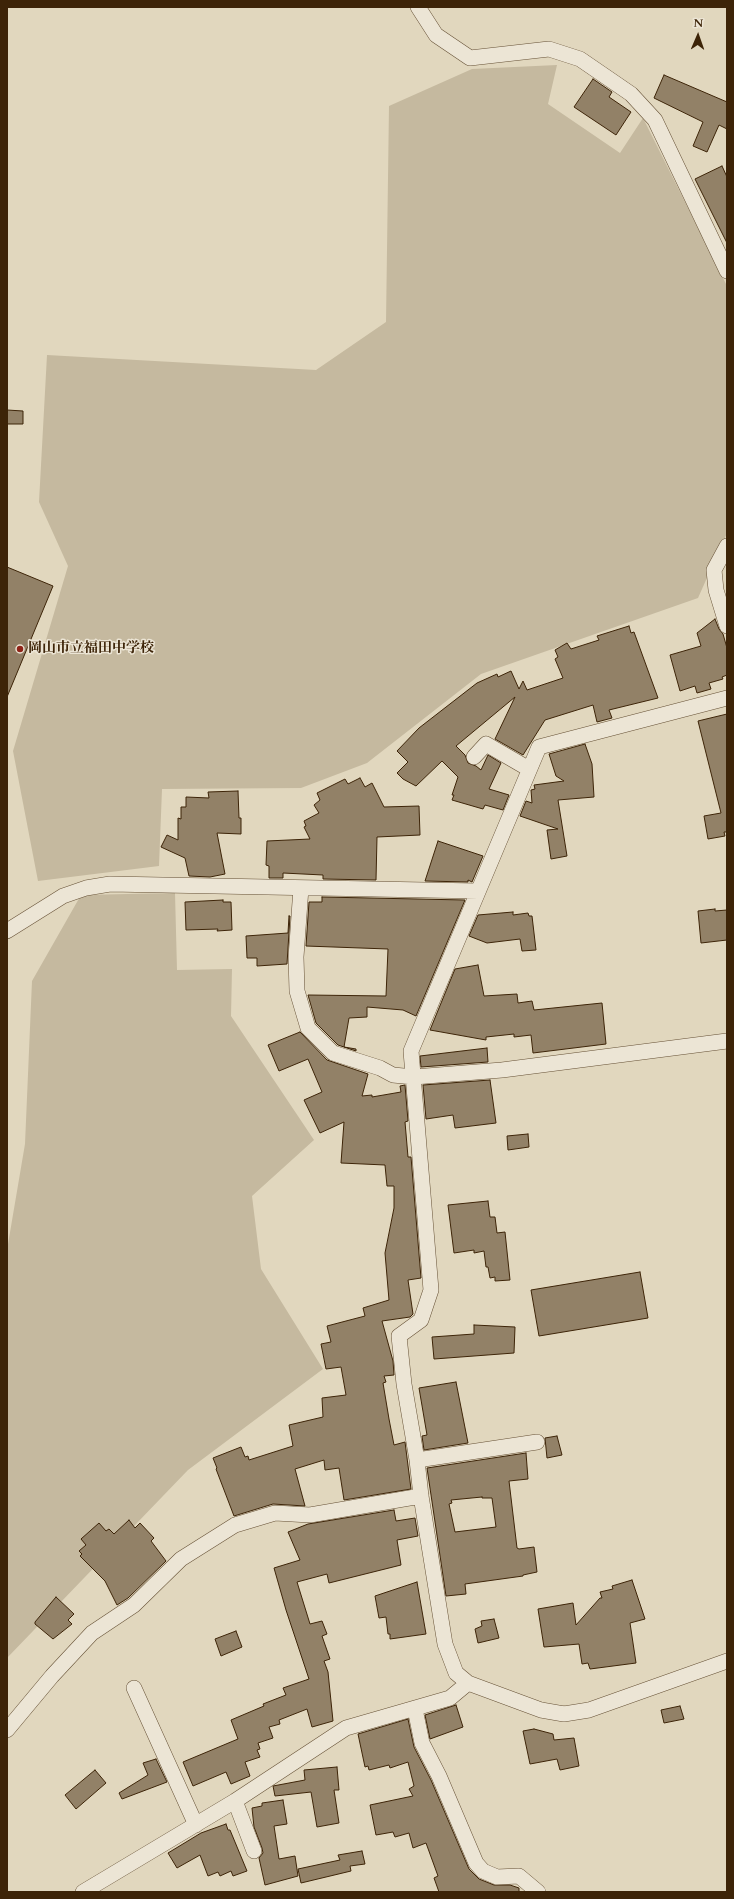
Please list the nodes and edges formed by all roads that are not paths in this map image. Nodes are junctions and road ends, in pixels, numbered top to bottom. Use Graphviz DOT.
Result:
graph roads {
  1 [pos="418,7"];
  2 [pos="727,271"];
  3 [pos="727,546"];
  4 [pos="727,626"];
  5 [pos="727,698"];
  6 [pos="474,757"];
  7 [pos="529,769"];
  8 [pos="301,888"];
  9 [pos="478,891"];
  10 [pos="7,931"];
  11 [pos="727,1041"];
  12 [pos="414,1077"];
  13 [pos="537,1442"];
  14 [pos="417,1460"];
  15 [pos="421,1496"];
  16 [pos="727,1660"];
  17 [pos="468,1683"];
  18 [pos="134,1688"];
  19 [pos="415,1709"];
  20 [pos="7,1730"];
  21 [pos="235,1802"];
  22 [pos="196,1825"];
  23 [pos="254,1852"];
  24 [pos="84,1892"];
  25 [pos="538,1892"];
  1 -- 2 [label="street"];
  3 -- 4 [label="street"];
  5 -- 7 [label="street"];
  6 -- 7 [label="street"];
  7 -- 9 [label="street"];
  8 -- 9 [label="street"];
  8 -- 10 [label="street"];
  8 -- 12 [label="street"];
  9 -- 12 [label="street"];
  11 -- 12 [label="street"];
  12 -- 14 [label="street"];
  13 -- 14 [label="street"];
  14 -- 15 [label="street"];
  15 -- 17 [label="street"];
  15 -- 20 [label="street"];
  16 -- 17 [label="street"];
  17 -- 19 [label="street"];
  18 -- 22 [label="street"];
  19 -- 21 [label="street"];
  19 -- 25 [label="street"];
  21 -- 22 [label="street"];
  21 -- 23 [label="street"];
  22 -- 24 [label="street"];
}
